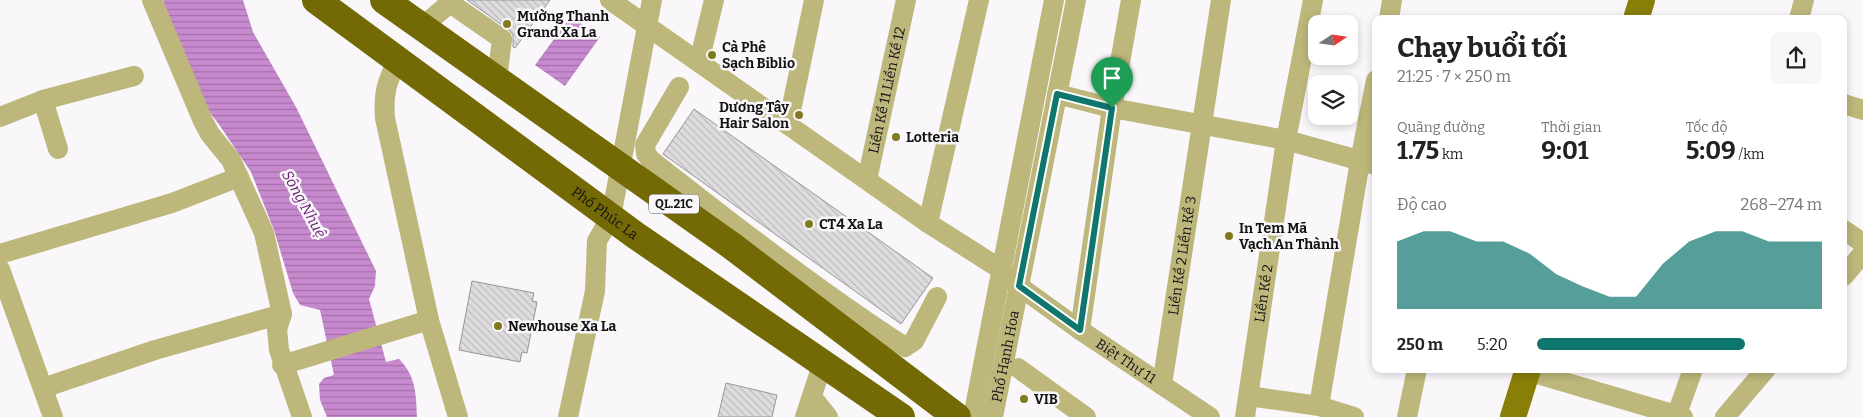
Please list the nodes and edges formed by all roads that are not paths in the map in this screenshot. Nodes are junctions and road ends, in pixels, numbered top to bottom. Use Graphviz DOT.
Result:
graph roads {
  1 [pos="152,0"];
  2 [pos="316,0"];
  3 [pos="384,0"];
  4 [pos="610,0"];
  5 [pos="652,0"];
  6 [pos="714,0"];
  7 [pos="814,0"];
  8 [pos="906,0"];
  9 [pos="979,0"];
  10 [pos="1054,0"];
  11 [pos="1076,0"];
  12 [pos="1131,0"];
  13 [pos="1222,0"];
  14 [pos="1314,0"];
  15 [pos="1392,0"];
  16 [pos="1642,0"];
  17 [pos="1804,0"];
  18 [pos="1390,15"];
  19 [pos="1637,15"];
  20 [pos="1800,15"];
  21 [pos="647,26"];
  22 [pos="422,27"];
  23 [pos="398,59"];
  24 [pos="699,62"];
  25 [pos="134,76"];
  26 [pos="497,80"];
  27 [pos="679,87"];
  28 [pos="1057,94"];
  29 [pos="43,100"];
  30 [pos="1847,105"];
  31 [pos="1112,108"];
  32 [pos="1863,110"];
  33 [pos="0,118"];
  34 [pos="1372,122"];
  35 [pos="788,124"];
  36 [pos="1202,126"];
  37 [pos="1286,140"];
  38 [pos="58,150"];
  39 [pos="1368,163"];
  40 [pos="620,166"];
  41 [pos="239,177"];
  42 [pos="867,180"];
  43 [pos="611,217"];
  44 [pos="928,223"];
  45 [pos="1847,232"];
  46 [pos="1863,243"];
  47 [pos="1863,253"];
  48 [pos="0,254"];
  49 [pos="764,259"];
  50 [pos="0,269"];
  51 [pos="1002,270"];
  52 [pos="1847,272"];
  53 [pos="1019,286"];
  54 [pos="937,297"];
  55 [pos="282,314"];
  56 [pos="429,320"];
  57 [pos="1080,330"];
  58 [pos="823,362"];
  59 [pos="282,365"];
  60 [pos="1018,368"];
  61 [pos="1415,373"];
  62 [pos="1526,373"];
  63 [pos="1537,373"];
  64 [pos="1692,373"];
  65 [pos="1763,373"];
  66 [pos="1162,385"];
  67 [pos="43,388"];
  68 [pos="1249,396"];
  69 [pos="812,397"];
  70 [pos="1319,406"];
  71 [pos="1680,416"];
  72 [pos="53,417"];
  73 [pos="302,417"];
  74 [pos="458,417"];
  75 [pos="568,417"];
  76 [pos="805,417"];
  77 [pos="828,417"];
  78 [pos="901,417"];
  79 [pos="958,417"];
  80 [pos="973,417"];
  81 [pos="993,417"];
  82 [pos="1086,417"];
  83 [pos="1210,417"];
  84 [pos="1245,417"];
  85 [pos="1354,417"];
  86 [pos="1407,417"];
  87 [pos="1513,417"];
  88 [pos="1725,417"];
  1 -- 41 [label="street"];
  2 -- 23 [label="highway, Phố Phúc La"];
  3 -- 22 [label="highway, QL.21C"];
  4 -- 21 [label="street, Biệt Thự 11"];
  5 -- 21 [label="street"];
  6 -- 24 [label="street"];
  7 -- 35 [label="street"];
  8 -- 42 [label="street, Liền Kề 11 Liền Kề 12"];
  9 -- 44 [label="street"];
  10 -- 51 [label="street, Phố Hạnh Hoa"];
  11 -- 28 [label="street, Phố Hạnh Hoa"];
  12 -- 31 [label="street"];
  13 -- 36 [label="street, Liền Kề 2 Liền Kề 3"];
  14 -- 37 [label="street, Liền Kề 2"];
  15 -- 18 [label="street"];
  16 -- 19 [label="main road"];
  17 -- 20 [label="street"];
  21 -- 24 [label="street, Biệt Thự 11"];
  21 -- 40 [label="street"];
  22 -- 26 [label="highway, QL.21C"];
  22 -- 26 [label="street"];
  23 -- 43 [label="highway, Phố Phúc La"];
  23 -- 56 [label="street"];
  24 -- 35 [label="street, Biệt Thự 11"];
  25 -- 29 [label="street"];
  26 -- 40 [label="highway, QL.21C"];
  27 -- 49 [label="street"];
  28 -- 31 [label="street"];
  28 -- 53 [label="street, Phố Hạnh Hoa"];
  29 -- 33 [label="street"];
  29 -- 38 [label="street"];
  30 -- 32 [label="street"];
  31 -- 36 [label="street"];
  31 -- 57 [label="street"];
  34 -- 39 [label="street"];
  35 -- 42 [label="street, Biệt Thự 11"];
  36 -- 37 [label="street"];
  36 -- 66 [label="street, Liền Kề 2 Liền Kề 3"];
  37 -- 39 [label="street"];
  37 -- 68 [label="street, Liền Kề 2"];
  39 -- 70 [label="street"];
  40 -- 43 [label="street"];
  40 -- 49 [label="highway, QL.21C"];
  41 -- 48 [label="street"];
  41 -- 55 [label="street"];
  42 -- 44 [label="street, Biệt Thự 11"];
  43 -- 58 [label="highway, Phố Phúc La"];
  43 -- 75 [label="street"];
  44 -- 51 [label="street, Biệt Thự 11"];
  45 -- 46 [label="street"];
  47 -- 52 [label="street"];
  49 -- 54 [label="street"];
  49 -- 79 [label="highway, QL.21C"];
  50 -- 67 [label="street"];
  51 -- 53 [label="street, Biệt Thự 11"];
  51 -- 80 [label="street, Phố Hạnh Hoa"];
  53 -- 57 [label="street, Biệt Thự 11"];
  53 -- 81 [label="street, Phố Hạnh Hoa"];
  55 -- 59 [label="street"];
  55 -- 67 [label="street"];
  56 -- 59 [label="street"];
  56 -- 74 [label="street"];
  57 -- 66 [label="street, Biệt Thự 11"];
  58 -- 69 [label="street"];
  58 -- 78 [label="highway, Phố Phúc La"];
  59 -- 73 [label="street"];
  60 -- 82 [label="street"];
  61 -- 86 [label="street"];
  62 -- 87 [label="main road"];
  63 -- 71 [label="street"];
  64 -- 71 [label="street"];
  65 -- 88 [label="street"];
  66 -- 83 [label="street, Biệt Thự 11"];
  67 -- 72 [label="street"];
  68 -- 70 [label="street"];
  68 -- 84 [label="street, Liền Kề 2"];
  69 -- 76 [label="street"];
  69 -- 77 [label="street"];
  70 -- 85 [label="street"];
}
